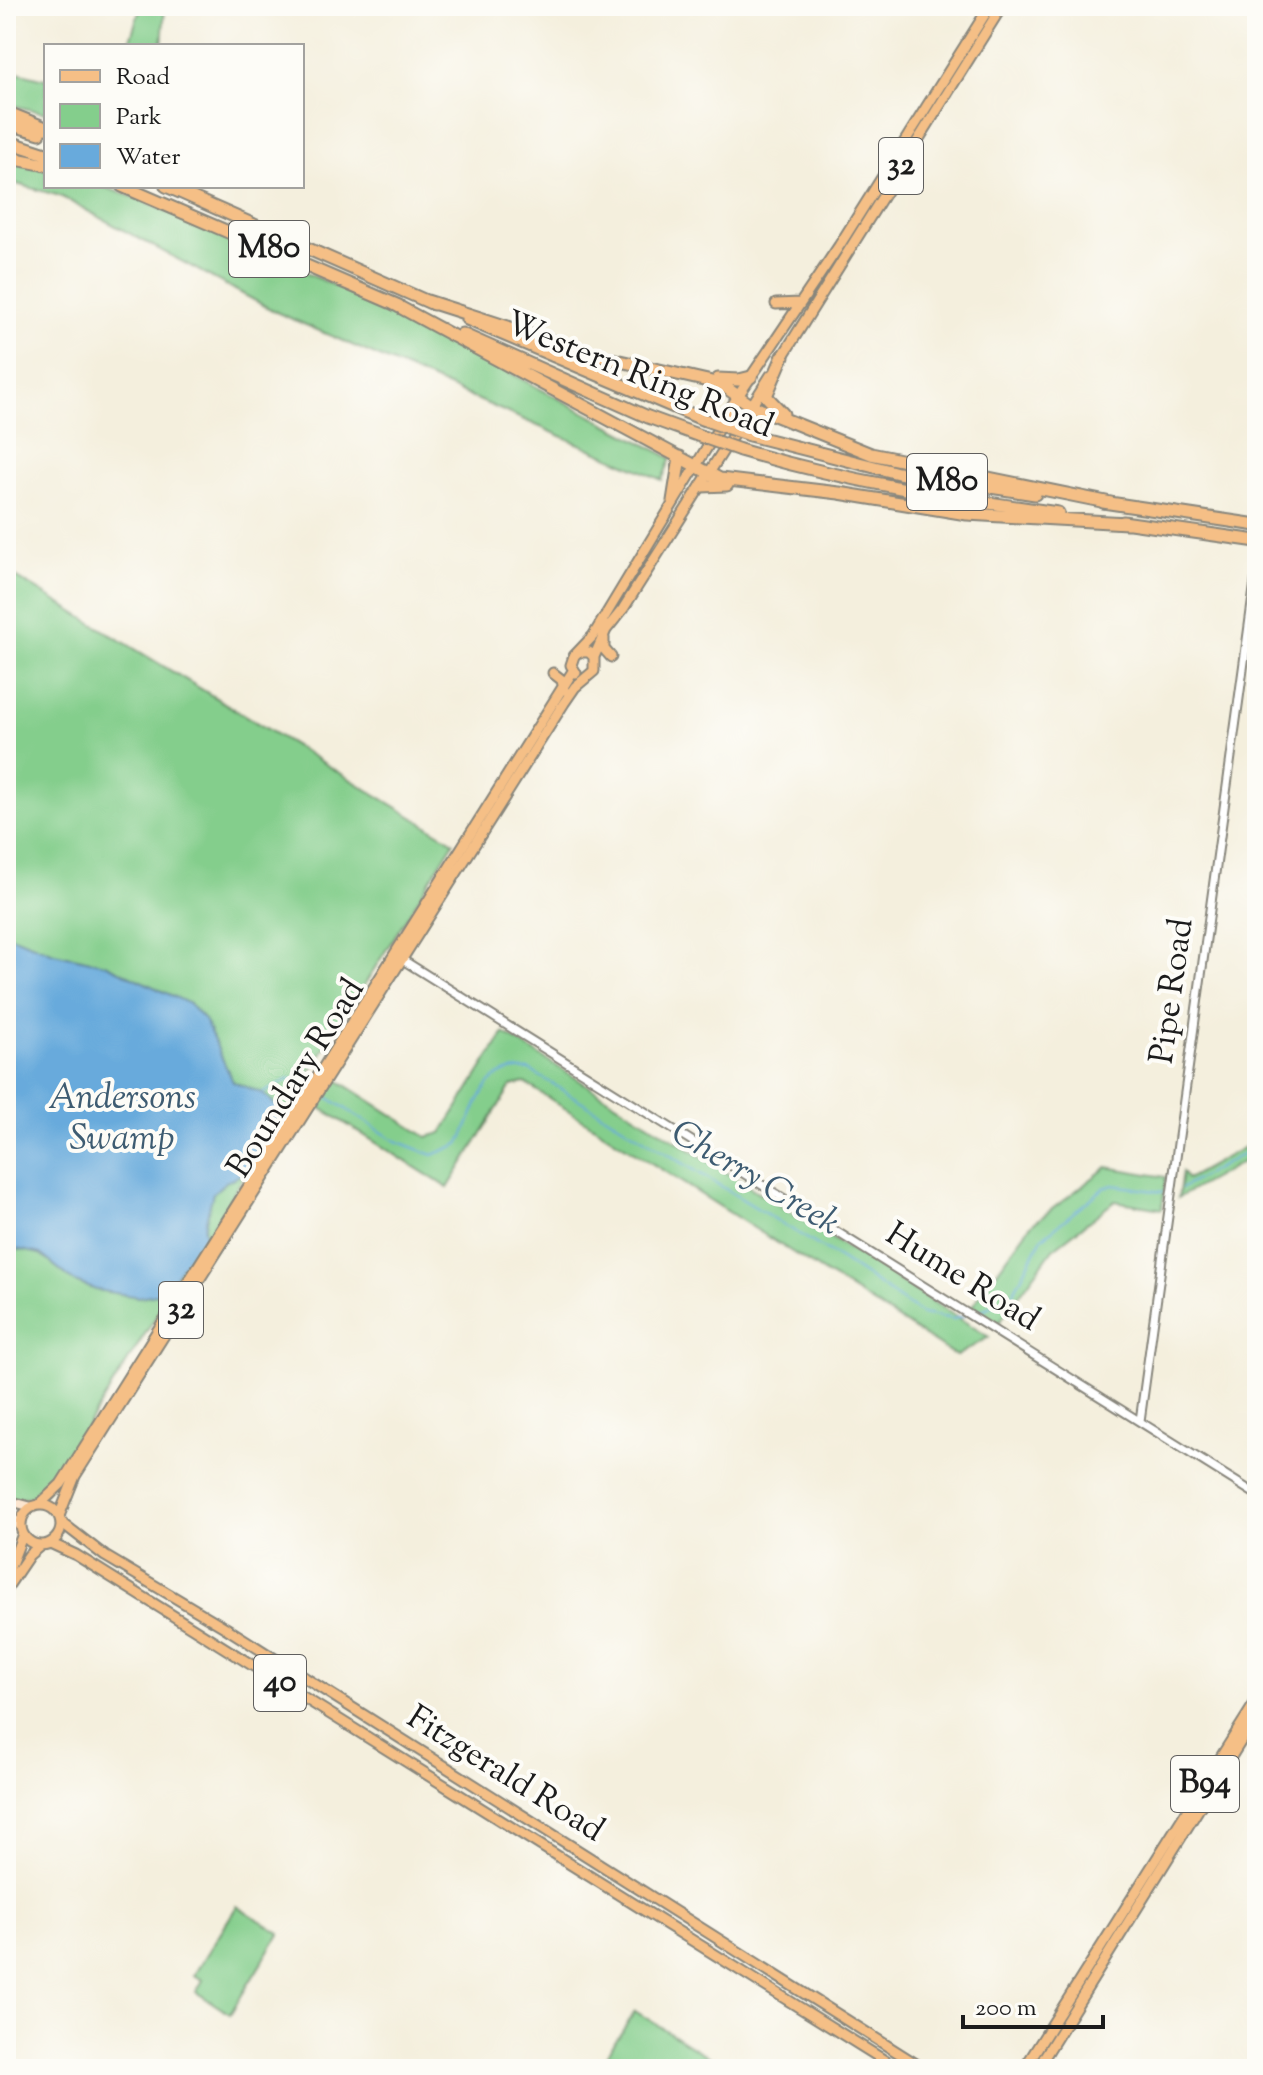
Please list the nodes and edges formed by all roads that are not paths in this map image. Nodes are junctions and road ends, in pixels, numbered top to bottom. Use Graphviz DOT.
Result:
graph roads {
  1 [pos="990,6"];
  2 [pos="1002,6"];
  3 [pos="6,112"];
  4 [pos="6,123"];
  5 [pos="44,127"];
  6 [pos="44,134"];
  7 [pos="6,141"];
  8 [pos="44,153"];
  9 [pos="6,157"];
  10 [pos="44,165"];
  11 [pos="901,166"];
  12 [pos="887,187"];
  13 [pos="120,188"];
  14 [pos="127,188"];
  15 [pos="171,188"];
  16 [pos="145,196"];
  17 [pos="427,301"];
  18 [pos="801,302"];
  19 [pos="392,303"];
  20 [pos="776,304"];
  21 [pos="783,356"];
  22 [pos="658,370"];
  23 [pos="751,377"];
  24 [pos="738,396"];
  25 [pos="752,406"];
  26 [pos="796,423"];
  27 [pos="680,457"];
  28 [pos="695,465"];
  29 [pos="709,474"];
  30 [pos="752,485"];
  31 [pos="702,486"];
  32 [pos="673,501"];
  33 [pos="1111,503"];
  34 [pos="1127,523"];
  35 [pos="1256,525"];
  36 [pos="1255,540"];
  37 [pos="1257,567"];
  38 [pos="606,630"];
  39 [pos="579,652"];
  40 [pos="594,657"];
  41 [pos="611,657"];
  42 [pos="573,671"];
  43 [pos="553,673"];
  44 [pos="586,676"];
  45 [pos="564,690"];
  46 [pos="398,957"];
  47 [pos="305,1105"];
  48 [pos="1140,1421"];
  49 [pos="1257,1495"];
  50 [pos="6,1500"];
  51 [pos="36,1506"];
  52 [pos="6,1511"];
  53 [pos="60,1519"];
  54 [pos="22,1530"];
  55 [pos="46,1544"];
  56 [pos="6,1577"];
  57 [pos="6,1589"];
  58 [pos="287,1668"];
  59 [pos="279,1682"];
  60 [pos="1257,1700"];
  61 [pos="1257,1715"];
  62 [pos="1184,1824"];
  63 [pos="682,1917"];
  64 [pos="675,1929"];
  65 [pos="1118,1929"];
  66 [pos="898,2069"];
  67 [pos="924,2069"];
  68 [pos="1024,2069"];
  69 [pos="1037,2069"];
  1 -- 18 [label="main road, 32"];
  2 -- 11 [label="main road, 32"];
  3 -- 5 [label="highway"];
  4 -- 6 [label="highway"];
  7 -- 8 [label="highway"];
  9 -- 10 [label="highway"];
  11 -- 12 [label="main road, 32"];
  11 -- 12 [label="main road"];
  12 -- 21 [label="main road, 32"];
  13 -- 16 [label="highway"];
  14 -- 16 [label="highway, Western Ring Road / M80"];
  15 -- 17 [label="highway, Western Ring Road / M80"];
  16 -- 19 [label="highway, Western Ring Road / M80"];
  17 -- 22 [label="highway"];
  17 -- 33 [label="highway, Western Ring Road / M80, bridge"];
  18 -- 20 [label="main road"];
  18 -- 23 [label="main road, 32"];
  19 -- 27 [label="highway"];
  19 -- 34 [label="highway, Western Ring Road / M80, bridge"];
  21 -- 25 [label="main road, 32"];
  21 -- 26 [label="highway"];
  22 -- 23 [label="highway"];
  22 -- 24 [label="highway"];
  23 -- 24 [label="main road, 32"];
  24 -- 25 [label="highway"];
  24 -- 28 [label="main road, 32"];
  25 -- 26 [label="highway"];
  25 -- 29 [label="main road, 32"];
  26 -- 33 [label="highway"];
  27 -- 28 [label="highway"];
  27 -- 32 [label="highway"];
  28 -- 29 [label="highway"];
  28 -- 32 [label="main road, 32"];
  29 -- 30 [label="highway"];
  29 -- 31 [label="main road, 32"];
  30 -- 31 [label="highway"];
  30 -- 34 [label="highway"];
  31 -- 38 [label="main road, 32"];
  32 -- 39 [label="main road, 32"];
  33 -- 35 [label="highway, Western Ring Road / M80"];
  34 -- 36 [label="highway, Western Ring Road / M80"];
  37 -- 48 [label="street, Pipe Road"];
  38 -- 40 [label="main road, 32"];
  38 -- 41 [label="main road"];
  39 -- 40 [label="main road"];
  39 -- 42 [label="main road, 32"];
  40 -- 44 [label="main road, 32"];
  42 -- 44 [label="main road"];
  42 -- 45 [label="main road, Boundary Road / 32"];
  43 -- 45 [label="main road"];
  44 -- 46 [label="main road, Boundary Road / 32"];
  45 -- 46 [label="main road, Boundary Road / 32"];
  46 -- 47 [label="main road, Boundary Road / 32"];
  46 -- 48 [label="street, Hume Road"];
  47 -- 51 [label="main road, Boundary Road / 32"];
  47 -- 53 [label="main road, Boundary Road / 32"];
  48 -- 49 [label="street, Hume Road"];
  50 -- 51 [label="main road"];
  51 -- 53 [label="main road, 40"];
  51 -- 54 [label="main road"];
  52 -- 54 [label="main road"];
  53 -- 55 [label="main road"];
  53 -- 58 [label="main road, Fitzgerald Road / 40"];
  54 -- 55 [label="main road, 40"];
  54 -- 56 [label="main road"];
  55 -- 57 [label="main road"];
  55 -- 59 [label="main road, Fitzgerald Road / 40"];
  58 -- 59 [label="main road"];
  58 -- 63 [label="main road, Fitzgerald Road / 40"];
  59 -- 64 [label="main road, Fitzgerald Road / 40"];
  60 -- 62 [label="main road, B94"];
  61 -- 62 [label="main road, B94"];
  62 -- 65 [label="main road, B94"];
  63 -- 64 [label="main road"];
  63 -- 67 [label="main road, Fitzgerald Road / 40"];
  64 -- 66 [label="main road, Fitzgerald Road / 40"];
  65 -- 68 [label="main road, B94"];
  65 -- 69 [label="main road, B94"];
}
